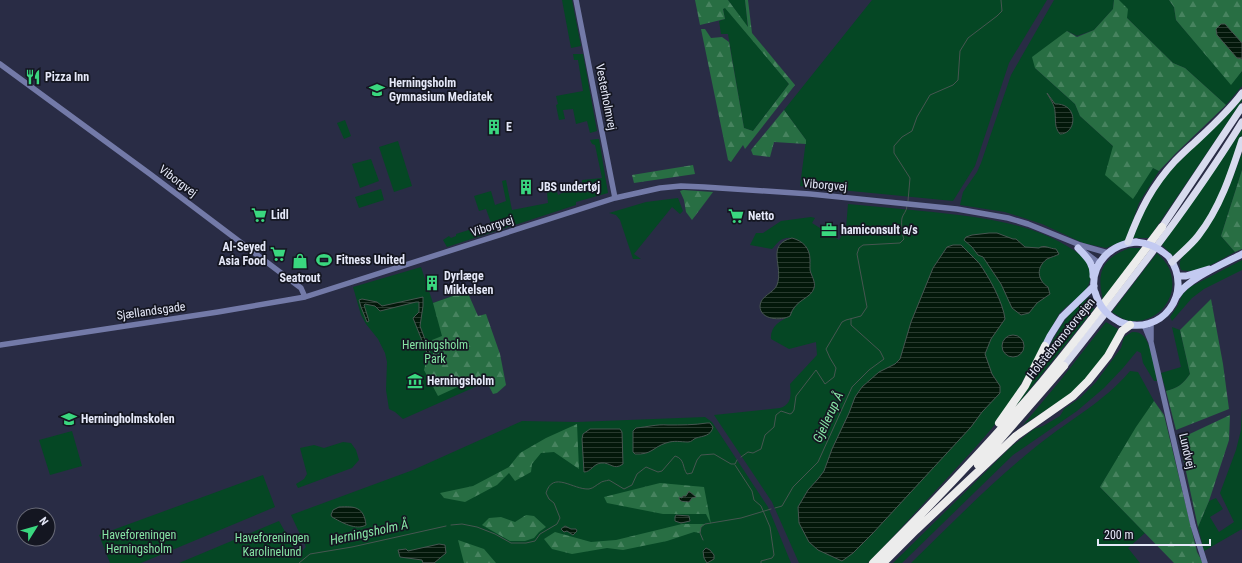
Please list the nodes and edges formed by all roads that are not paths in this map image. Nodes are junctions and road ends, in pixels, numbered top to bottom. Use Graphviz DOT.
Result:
graph roads {
  1 [pos="576,0"];
  2 [pos="0,64"];
  3 [pos="1242,93"];
  4 [pos="1242,107"];
  5 [pos="1242,122"];
  6 [pos="1242,140"];
  7 [pos="615,198"];
  8 [pos="1162,227"];
  9 [pos="1067,240"];
  10 [pos="1128,242"];
  11 [pos="1078,248"];
  12 [pos="1108,253"];
  13 [pos="1242,254"];
  14 [pos="1170,259"];
  15 [pos="1099,263"];
  16 [pos="1216,267"];
  17 [pos="1178,276"];
  18 [pos="1094,289"];
  19 [pos="305,297"];
  20 [pos="1174,301"];
  21 [pos="1073,306"];
  22 [pos="1148,324"];
  23 [pos="1130,325"];
  24 [pos="0,345"];
  25 [pos="1044,346"];
  26 [pos="1064,366"];
  27 [pos="916,530"];
  28 [pos="904,532"];
  29 [pos="873,563"];
  30 [pos="883,563"];
  31 [pos="1205,563"];
  1 -- 7 [label="street, Vesterholmvej"];
  2 -- 19 [label="street, Viborgvej"];
  3 -- 10 [label="highway"];
  4 -- 8 [label="highway, Holstebromotorvejen"];
  5 -- 26 [label="highway, Holstebromotorvejen"];
  6 -- 14 [label="highway"];
  7 -- 9 [label="street, Viborgvej"];
  7 -- 19 [label="street, Viborgvej"];
  8 -- 28 [label="highway, Holstebromotorvejen"];
  9 -- 11 [label="street, Viborgvej"];
  9 -- 12 [label="street, Viborgvej"];
  10 -- 12 [label="main road"];
  10 -- 14 [label="main road, bridge"];
  11 -- 15 [label="street, Viborgvej"];
  11 -- 21 [label="main road"];
  12 -- 15 [label="main road"];
  13 -- 16 [label="main road"];
  14 -- 17 [label="main road"];
  15 -- 18 [label="main road"];
  16 -- 17 [label="main road"];
  16 -- 20 [label="main road"];
  17 -- 20 [label="main road"];
  18 -- 21 [label="main road"];
  18 -- 23 [label="main road, bridge"];
  19 -- 24 [label="street, Sjællandsgade"];
  20 -- 22 [label="main road"];
  21 -- 25 [label="main road"];
  22 -- 23 [label="main road"];
  22 -- 31 [label="street, Lundvej"];
  23 -- 27 [label="highway"];
  25 -- 28 [label="highway"];
  26 -- 27 [label="highway, Holstebromotorvejen"];
  27 -- 30 [label="highway, Holstebromotorvejen"];
  28 -- 29 [label="highway, Holstebromotorvejen"];
}
